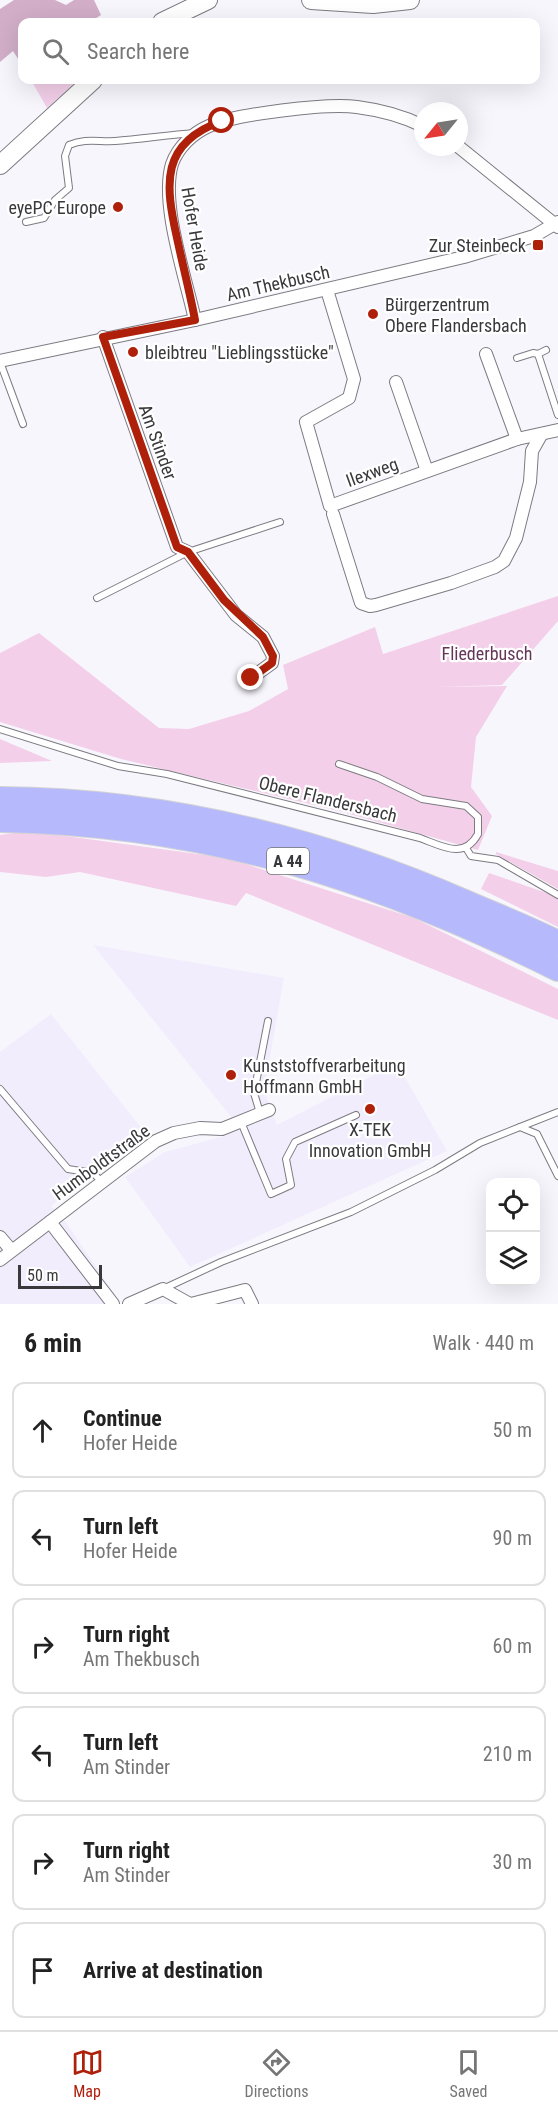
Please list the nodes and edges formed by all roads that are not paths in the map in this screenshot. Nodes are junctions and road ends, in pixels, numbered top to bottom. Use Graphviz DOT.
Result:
graph roads {
  1 [pos="208,0"];
  2 [pos="311,0"];
  3 [pos="410,0"];
  4 [pos="170,18"];
  5 [pos="89,84"];
  6 [pos="414,123"];
  7 [pos="198,132"];
  8 [pos="468,154"];
  9 [pos="0,165"];
  10 [pos="26,222"];
  11 [pos="557,224"];
  12 [pos="327,290"];
  13 [pos="195,320"];
  14 [pos="103,337"];
  15 [pos="546,350"];
  16 [pos="486,354"];
  17 [pos="538,354"];
  18 [pos="517,358"];
  19 [pos="0,361"];
  20 [pos="396,382"];
  21 [pos="558,415"];
  22 [pos="22,424"];
  23 [pos="558,430"];
  24 [pos="542,435"];
  25 [pos="517,439"];
  26 [pos="427,471"];
  27 [pos="331,510"];
  28 [pos="280,522"];
  29 [pos="188,552"];
  30 [pos="97,598"];
  31 [pos="251,678"];
  32 [pos="0,729"];
  33 [pos="339,764"];
  34 [pos="0,799"];
  35 [pos="0,820"];
  36 [pos="466,848"];
  37 [pos="558,895"];
  38 [pos="558,944"];
  39 [pos="558,969"];
  40 [pos="268,1021"];
  41 [pos="0,1089"];
  42 [pos="265,1112"];
  43 [pos="558,1112"];
  44 [pos="356,1115"];
  45 [pos="241,1122"];
  46 [pos="520,1127"];
  47 [pos="558,1176"];
  48 [pos="101,1181"];
  49 [pos="50,1222"];
  50 [pos="0,1237"];
  51 [pos="11,1250"];
  52 [pos="0,1260"];
  53 [pos="163,1289"];
  54 [pos="113,1304"];
  55 [pos="129,1304"];
  56 [pos="190,1304"];
  57 [pos="252,1304"];
  1 -- 4 [label="main road"];
  2 -- 3 [label="main road"];
  5 -- 9 [label="main road"];
  6 -- 7 [label="street, Hofer Heide"];
  7 -- 10 [label="lane"];
  7 -- 13 [label="street, Hofer Heide"];
  8 -- 11 [label="street"];
  11 -- 12 [label="street, Am Thekbusch"];
  12 -- 13 [label="street, Am Thekbusch"];
  12 -- 27 [label="street"];
  13 -- 14 [label="street, Am Thekbusch"];
  14 -- 19 [label="street, Am Thekbusch"];
  14 -- 29 [label="street, Am Stinder"];
  15 -- 17 [label="lane"];
  16 -- 25 [label="street"];
  17 -- 18 [label="lane"];
  17 -- 21 [label="lane"];
  19 -- 22 [label="lane"];
  20 -- 26 [label="street, Ilexweg"];
  23 -- 24 [label="street, Ilexweg"];
  24 -- 25 [label="street, Ilexweg"];
  24 -- 27 [label="street"];
  25 -- 26 [label="street, Ilexweg"];
  26 -- 27 [label="street, Ilexweg"];
  28 -- 29 [label="lane"];
  29 -- 30 [label="lane"];
  29 -- 31 [label="street, Am Stinder"];
  32 -- 36 [label="lane, Obere Flandersbach"];
  33 -- 36 [label="lane, Obere Flandersbach"];
  34 -- 38 [label="highway, A 44"];
  35 -- 39 [label="highway, A 44"];
  36 -- 37 [label="lane"];
  40 -- 42 [label="lane"];
  41 -- 48 [label="lane"];
  42 -- 45 [label="street, Humboldtstraße"];
  43 -- 46 [label="lane"];
  44 -- 45 [label="lane"];
  45 -- 48 [label="street, Humboldtstraße"];
  46 -- 47 [label="lane"];
  46 -- 53 [label="lane"];
  48 -- 49 [label="street, Humboldtstraße"];
  49 -- 51 [label="street, Humboldtstraße"];
  49 -- 54 [label="street"];
  50 -- 51 [label="street"];
  51 -- 52 [label="street, Humboldtstraße"];
  53 -- 55 [label="street"];
  53 -- 56 [label="street"];
  56 -- 57 [label="street"];
}
